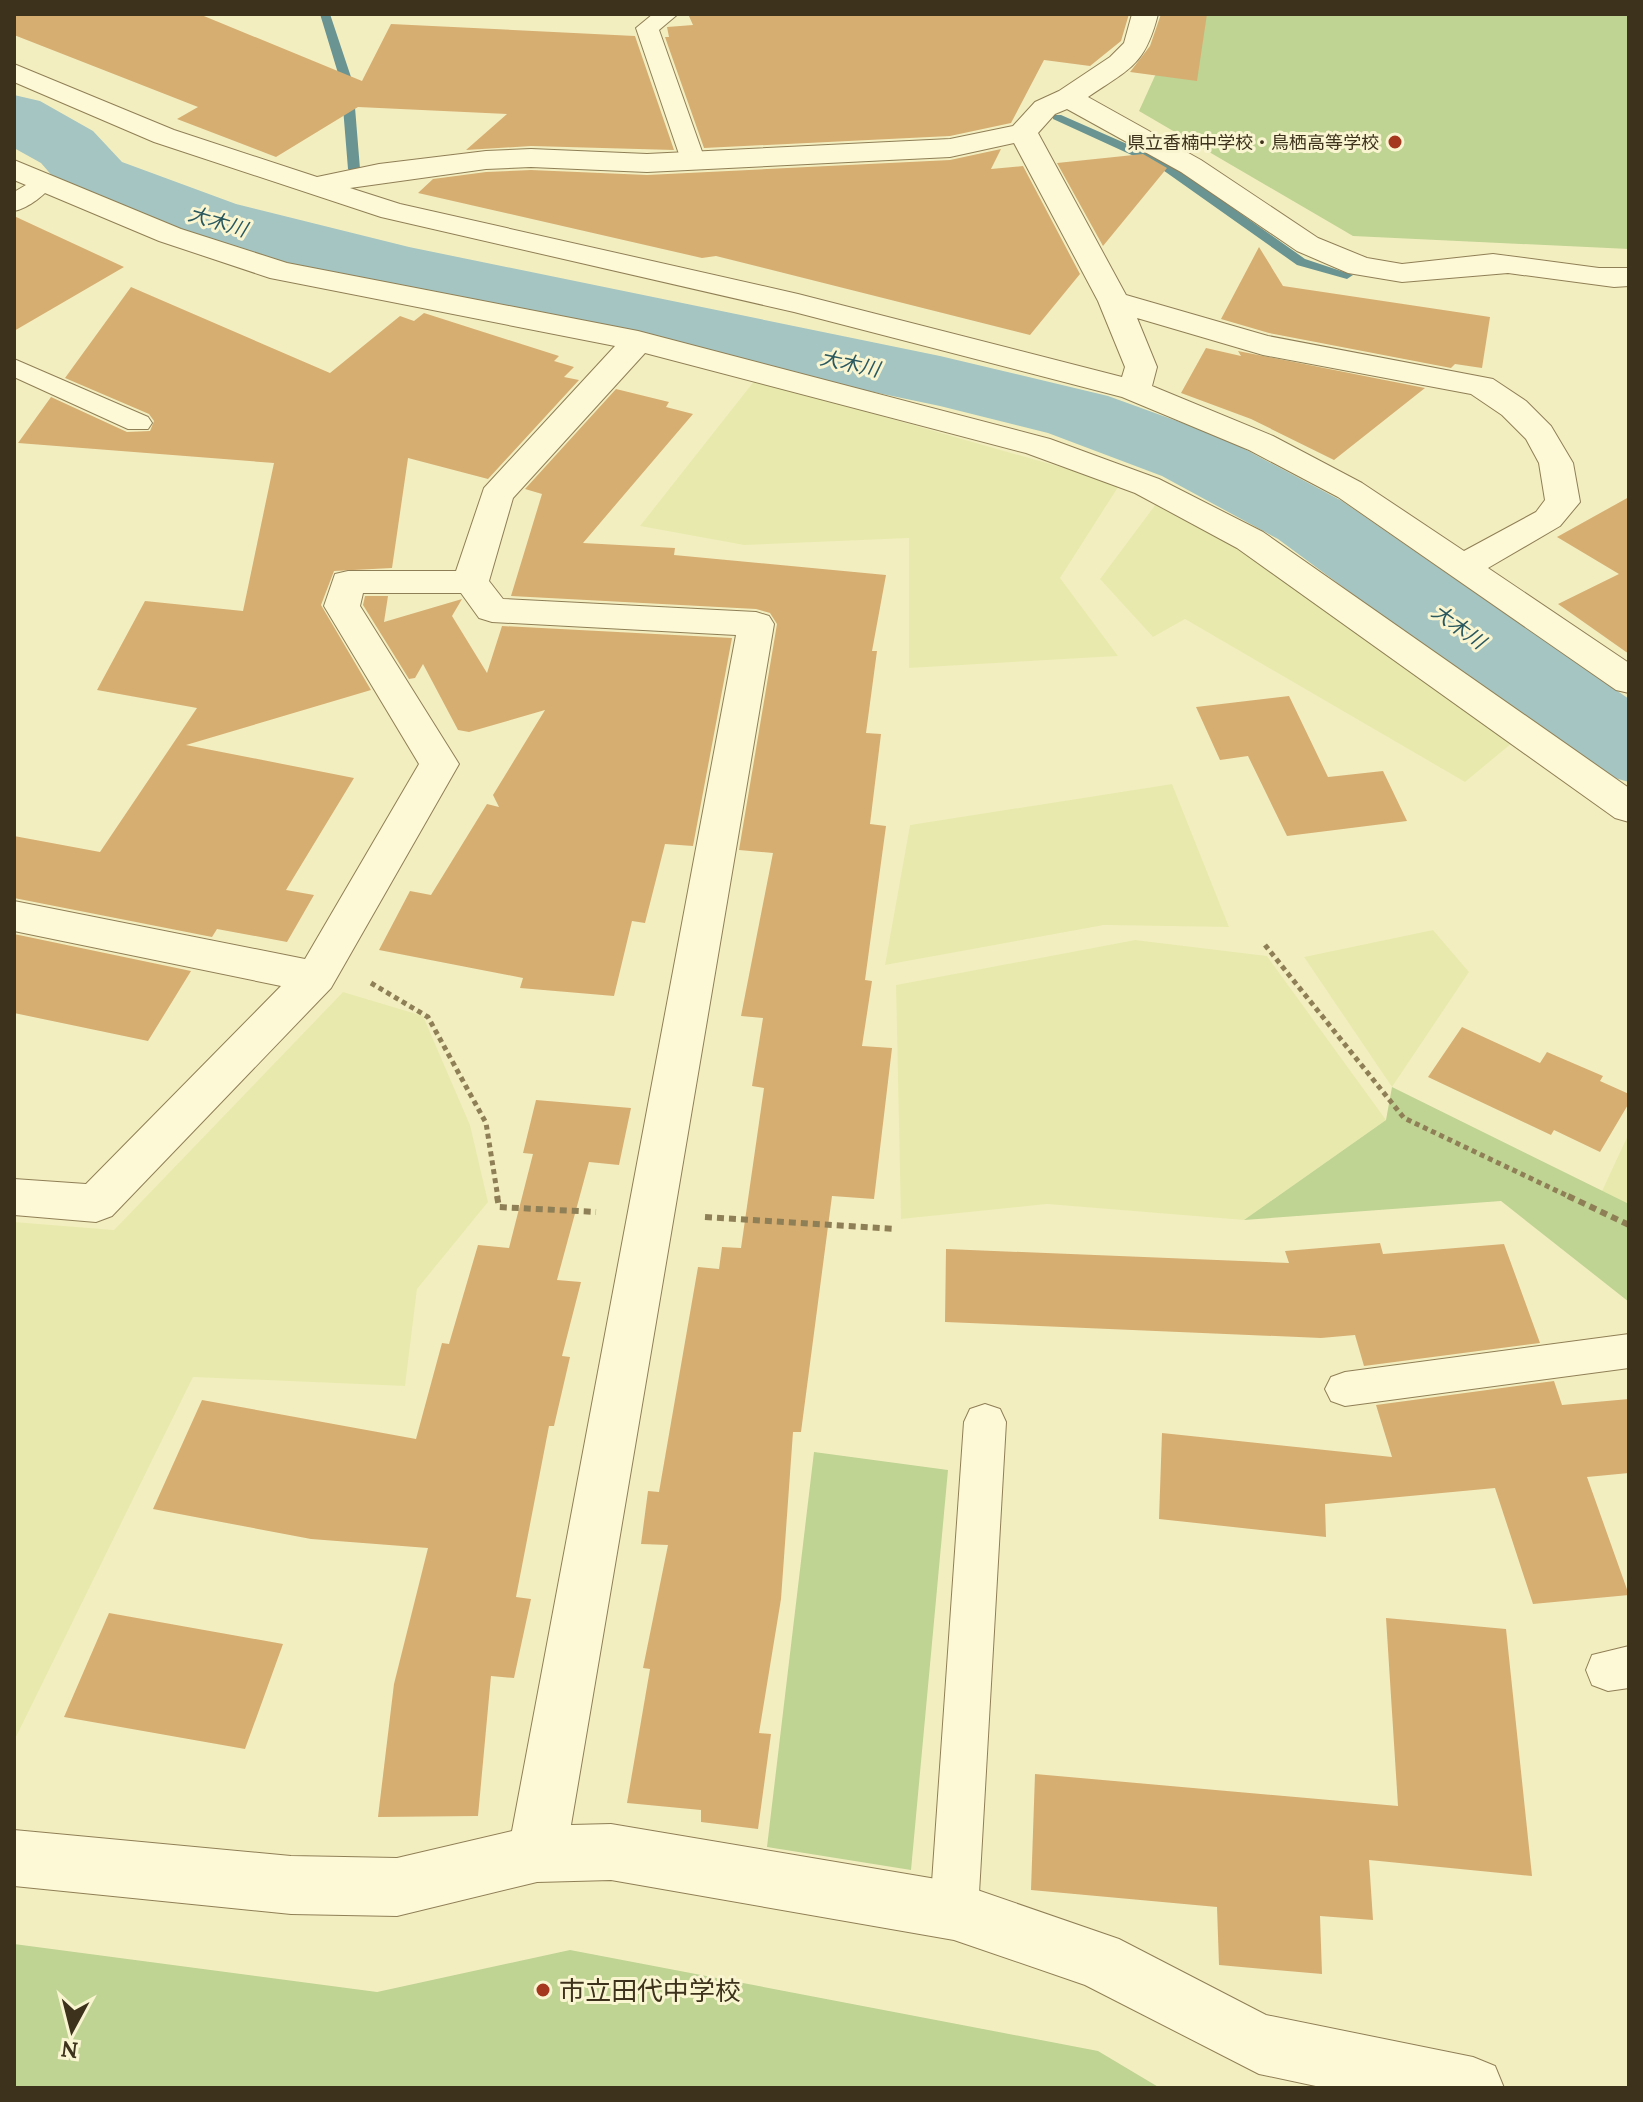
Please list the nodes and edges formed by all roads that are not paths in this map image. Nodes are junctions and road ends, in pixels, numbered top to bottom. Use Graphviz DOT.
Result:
graph roads {
  1 [pos="667,14"];
  2 [pos="1145,14"];
  3 [pos="14,72"];
  4 [pos="1069,97"];
  5 [pos="1023,132"];
  6 [pos="693,160"];
  7 [pos="14,169"];
  8 [pos="43,182"];
  9 [pos="319,185"];
  10 [pos="14,204"];
  11 [pos="1629,277"];
  12 [pos="1114,301"];
  13 [pos="638,341"];
  14 [pos="14,367"];
  15 [pos="1134,390"];
  16 [pos="138,423"];
  17 [pos="1461,568"];
  18 [pos="471,582"];
  19 [pos="1629,681"];
  20 [pos="1629,808"];
  21 [pos="14,916"];
  22 [pos="319,972"];
  23 [pos="14,1197"];
  24 [pos="1629,1351"];
  25 [pos="1345,1389"];
  26 [pos="985,1422"];
  27 [pos="537,1854"];
  28 [pos="14,1858"];
  29 [pos="954,1911"];
  30 [pos="1473,2088"];
  1 -- 6 [label="lane"];
  2 -- 4 [label="street"];
  3 -- 9 [label="street"];
  4 -- 5 [label="street"];
  4 -- 11 [label="street"];
  5 -- 6 [label="street"];
  5 -- 12 [label="street"];
  6 -- 9 [label="street"];
  7 -- 8 [label="street"];
  8 -- 10 [label="lane"];
  8 -- 13 [label="street"];
  9 -- 15 [label="street"];
  12 -- 15 [label="street"];
  12 -- 17 [label="street"];
  13 -- 18 [label="street"];
  13 -- 20 [label="street"];
  14 -- 16 [label="lane"];
  15 -- 17 [label="street"];
  17 -- 19 [label="street"];
  18 -- 22 [label="street"];
  18 -- 27 [label="street"];
  21 -- 22 [label="street"];
  22 -- 23 [label="street"];
  24 -- 25 [label="lane"];
  26 -- 29 [label="lane"];
  27 -- 28 [label="street"];
  27 -- 29 [label="street"];
  29 -- 30 [label="street"];
}
